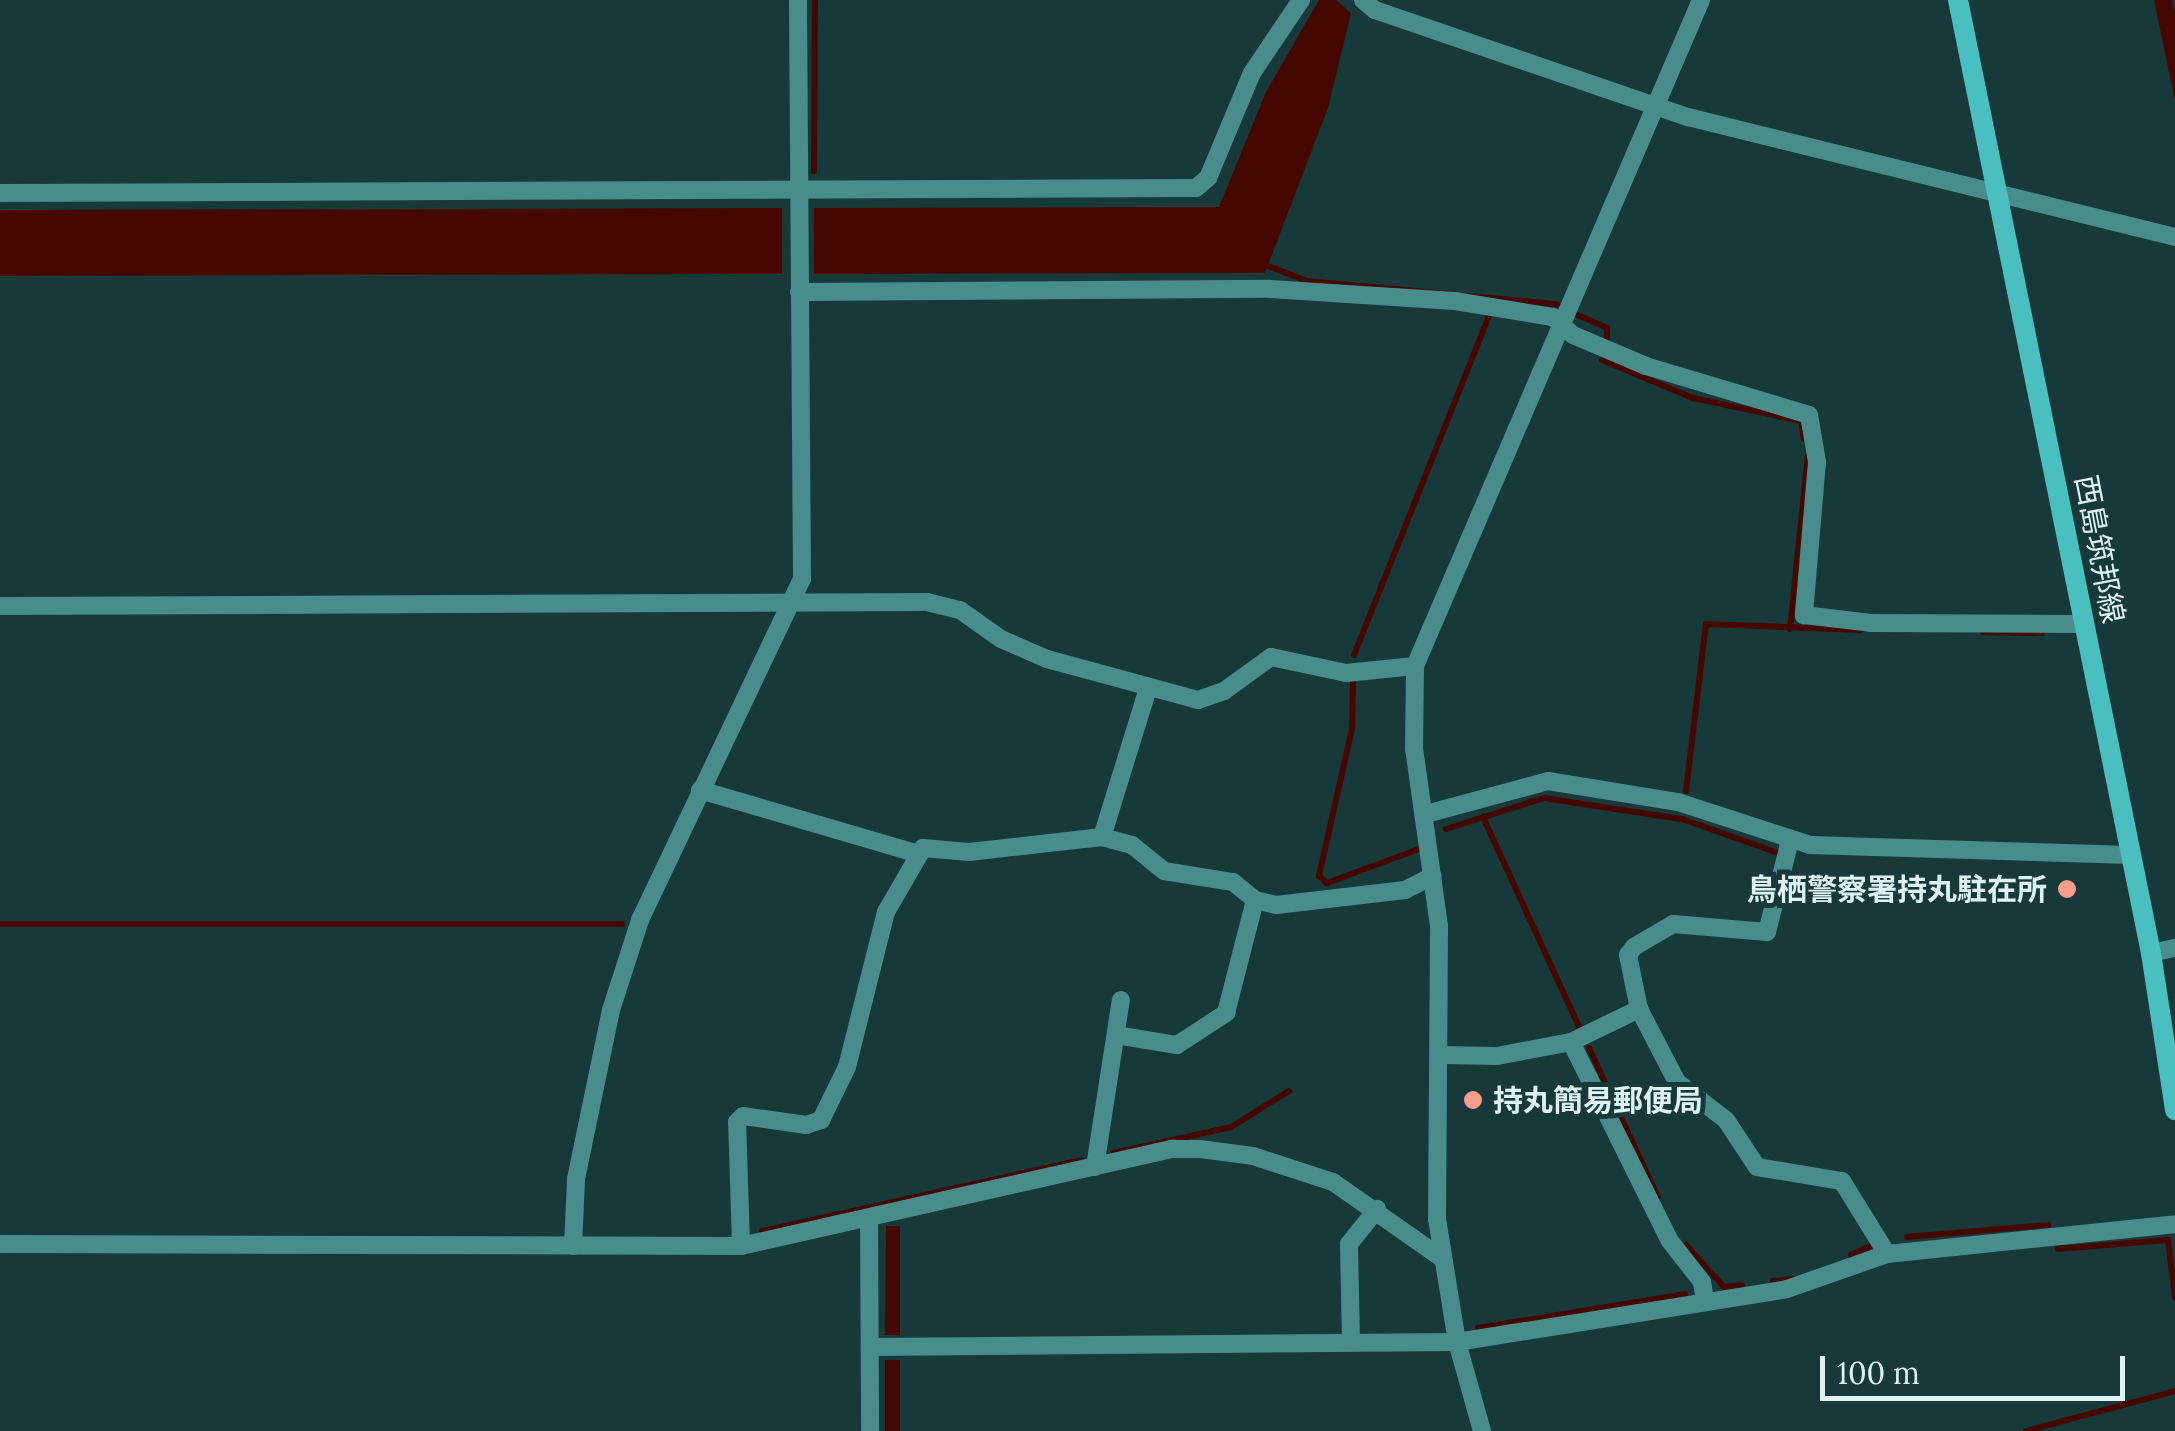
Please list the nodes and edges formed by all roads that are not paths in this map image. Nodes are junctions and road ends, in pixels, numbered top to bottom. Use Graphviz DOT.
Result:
graph roads {
  1 [pos="798,0"];
  2 [pos="1301,0"];
  3 [pos="1364,0"];
  4 [pos="1701,0"];
  5 [pos="1958,0"];
  6 [pos="1654,105"];
  7 [pos="799,190"];
  8 [pos="0,193"];
  9 [pos="1998,195"];
  10 [pos="2175,237"];
  11 [pos="799,292"];
  12 [pos="1562,325"];
  13 [pos="794,599"];
  14 [pos="0,606"];
  15 [pos="2084,624"];
  16 [pos="1414,666"];
  17 [pos="1148,688"];
  18 [pos="700,790"];
  19 [pos="1426,814"];
  20 [pos="1102,837"];
  21 [pos="1790,840"];
  22 [pos="915,852"];
  23 [pos="2131,855"];
  24 [pos="1433,876"];
  25 [pos="1255,900"];
  26 [pos="2175,948"];
  27 [pos="2150,953"];
  28 [pos="1121,1000"];
  29 [pos="1639,1008"];
  30 [pos="1116,1035"];
  31 [pos="1571,1042"];
  32 [pos="1439,1055"];
  33 [pos="2175,1110"];
  34 [pos="1094,1168"];
  35 [pos="1377,1209"];
  36 [pos="868,1218"];
  37 [pos="2175,1224"];
  38 [pos="0,1244"];
  39 [pos="573,1246"];
  40 [pos="741,1246"];
  41 [pos="1887,1254"];
  42 [pos="1440,1257"];
  43 [pos="1706,1300"];
  44 [pos="1351,1342"];
  45 [pos="1457,1342"];
  46 [pos="870,1347"];
  47 [pos="870,1431"];
  48 [pos="1482,1431"];
  1 -- 7 [label="street"];
  2 -- 7 [label="street"];
  3 -- 6 [label="street"];
  4 -- 6 [label="street"];
  5 -- 9 [label="main road, 西島筑邦線"];
  6 -- 9 [label="street"];
  6 -- 12 [label="street"];
  7 -- 8 [label="street"];
  7 -- 11 [label="street"];
  9 -- 10 [label="street"];
  9 -- 15 [label="main road, 西島筑邦線"];
  11 -- 12 [label="street"];
  11 -- 13 [label="street"];
  12 -- 15 [label="street"];
  12 -- 16 [label="street"];
  13 -- 14 [label="street"];
  13 -- 17 [label="street"];
  13 -- 18 [label="street"];
  15 -- 23 [label="main road, 西島筑邦線"];
  16 -- 17 [label="street"];
  16 -- 19 [label="street"];
  17 -- 20 [label="street"];
  18 -- 22 [label="street"];
  18 -- 39 [label="street"];
  19 -- 21 [label="street"];
  19 -- 24 [label="street"];
  20 -- 22 [label="street"];
  20 -- 25 [label="street"];
  21 -- 23 [label="street"];
  21 -- 29 [label="street"];
  22 -- 40 [label="street"];
  23 -- 27 [label="main road, 西島筑邦線"];
  24 -- 25 [label="street"];
  24 -- 32 [label="street"];
  25 -- 30 [label="street"];
  26 -- 27 [label="street"];
  27 -- 33 [label="main road, 西島筑邦線"];
  28 -- 30 [label="street"];
  29 -- 31 [label="street"];
  29 -- 41 [label="street"];
  30 -- 34 [label="street"];
  31 -- 32 [label="street"];
  31 -- 43 [label="street"];
  32 -- 42 [label="street"];
  34 -- 35 [label="street"];
  34 -- 36 [label="street"];
  35 -- 42 [label="street"];
  35 -- 44 [label="street"];
  36 -- 40 [label="street"];
  36 -- 46 [label="street"];
  37 -- 41 [label="street"];
  38 -- 39 [label="street"];
  39 -- 40 [label="street"];
  41 -- 43 [label="street"];
  42 -- 45 [label="street"];
  43 -- 45 [label="street"];
  44 -- 45 [label="street"];
  44 -- 46 [label="street"];
  45 -- 48 [label="street"];
  46 -- 47 [label="street"];
}
